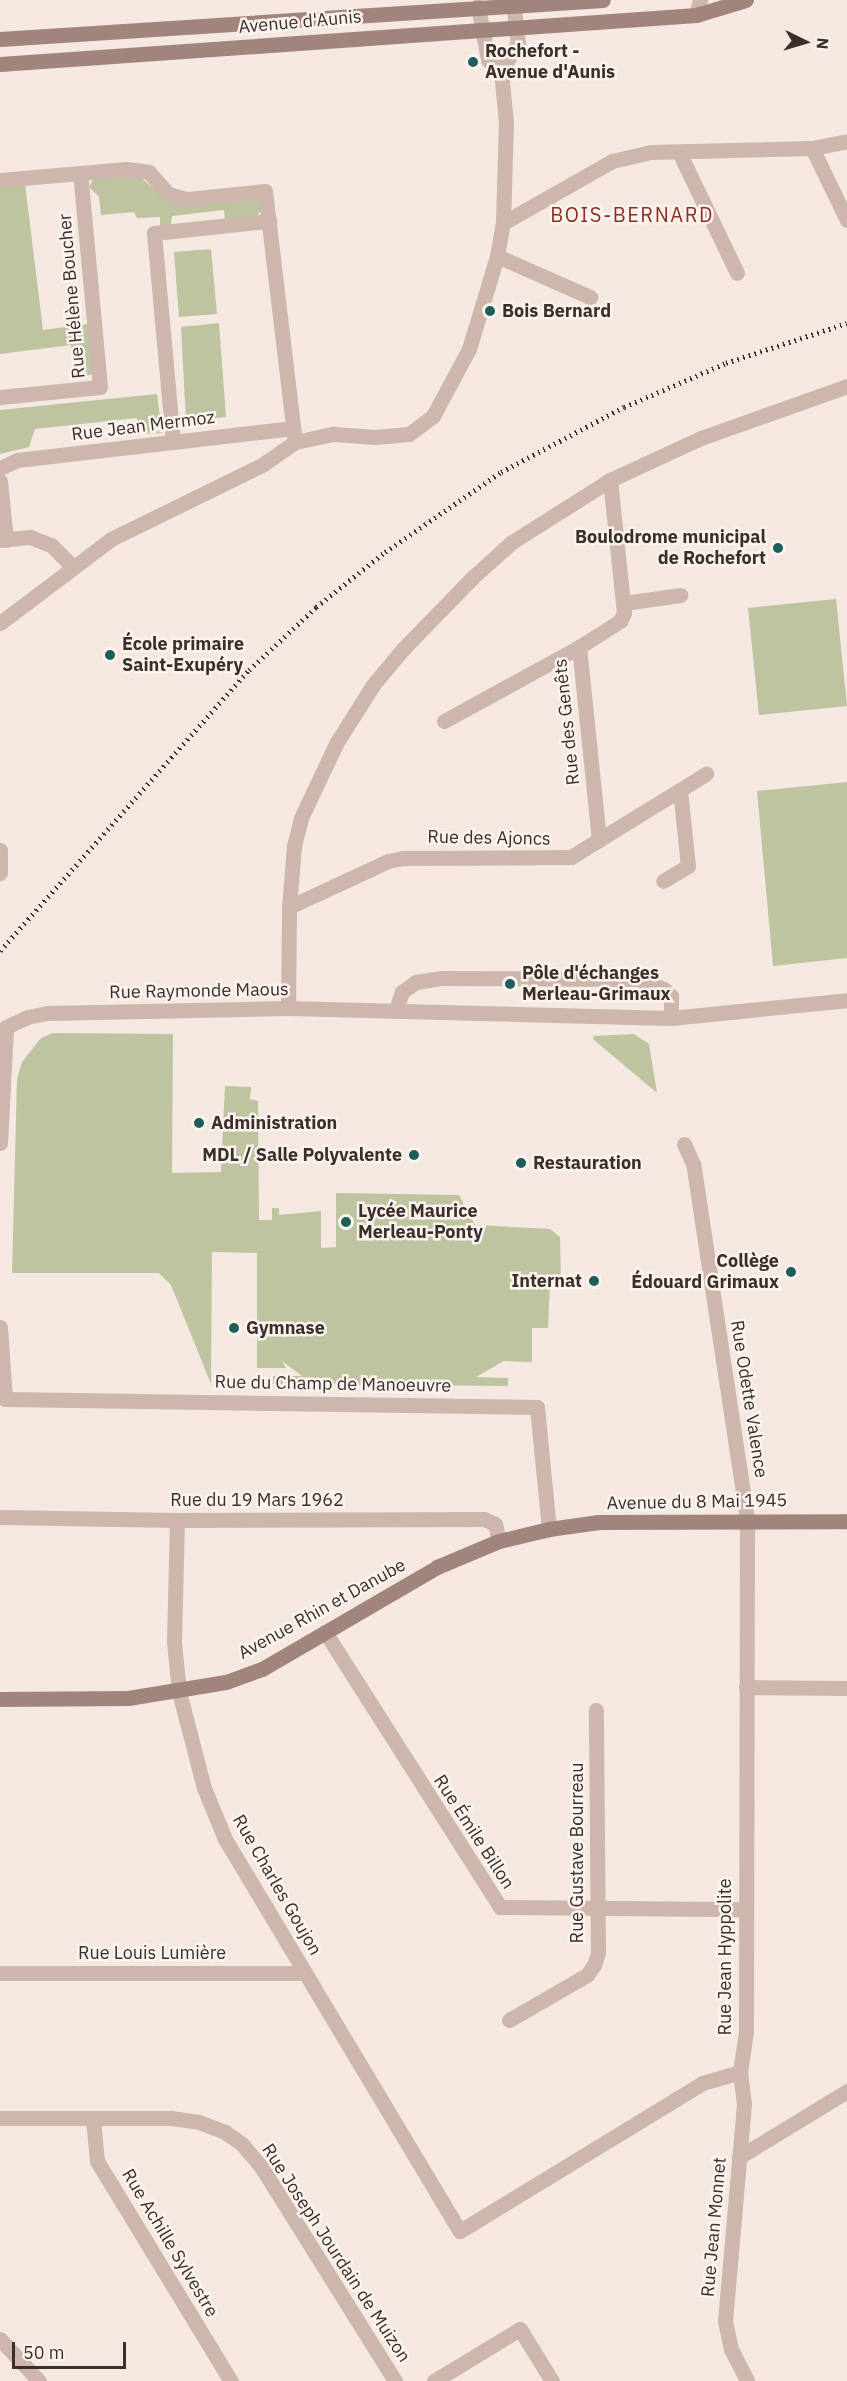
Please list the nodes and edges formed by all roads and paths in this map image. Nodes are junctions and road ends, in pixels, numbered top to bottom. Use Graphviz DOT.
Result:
graph roads {
  1 [pos="603,0"];
  2 [pos="746,0"];
  3 [pos="513,5"];
  4 [pos="478,6"];
  5 [pos="698,7"];
  6 [pos="516,28"];
  7 [pos="480,30"];
  8 [pos="0,39"];
  9 [pos="0,64"];
  10 [pos="501,71"];
  11 [pos="847,141"];
  12 [pos="812,148"];
  13 [pos="679,152"];
  14 [pos="80,173"];
  15 [pos="0,180"];
  16 [pos="847,220"];
  17 [pos="269,221"];
  18 [pos="503,223"];
  19 [pos="497,256"];
  20 [pos="737,273"];
  21 [pos="590,297"];
  22 [pos="847,386"];
  23 [pos="0,397"];
  24 [pos="294,435"];
  25 [pos="173,442"];
  26 [pos="0,468"];
  27 [pos="610,480"];
  28 [pos="0,481"];
  29 [pos="3,540"];
  30 [pos="73,567"];
  31 [pos="680,595"];
  32 [pos="624,603"];
  33 [pos="0,623"];
  34 [pos="579,647"];
  35 [pos="444,721"];
  36 [pos="706,774"];
  37 [pos="680,790"];
  38 [pos="599,840"];
  39 [pos="0,850"];
  40 [pos="0,873"];
  41 [pos="663,881"];
  42 [pos="289,906"];
  43 [pos="847,1000"];
  44 [pos="288,1008"];
  45 [pos="396,1010"];
  46 [pos="671,1018"];
  47 [pos="3,1025"];
  48 [pos="0,1143"];
  49 [pos="684,1144"];
  50 [pos="0,1327"];
  51 [pos="0,1516"];
  52 [pos="747,1519"];
  53 [pos="177,1521"];
  54 [pos="847,1521"];
  55 [pos="549,1529"];
  56 [pos="499,1541"];
  57 [pos="325,1632"];
  58 [pos="746,1687"];
  59 [pos="847,1688"];
  60 [pos="179,1692"];
  61 [pos="0,1699"];
  62 [pos="596,1710"];
  63 [pos="597,1909"];
  64 [pos="745,1910"];
  65 [pos="0,1973"];
  66 [pos="304,1973"];
  67 [pos="509,2020"];
  68 [pos="740,2072"];
  69 [pos="847,2091"];
  70 [pos="0,2118"];
  71 [pos="93,2119"];
  72 [pos="739,2157"];
  73 [pos="0,2339"];
  74 [pos="39,2381"];
  75 [pos="231,2381"];
  76 [pos="395,2381"];
  77 [pos="434,2381"];
  78 [pos="552,2381"];
  79 [pos="747,2381"];
  1 -- 3 [label="main road, Avenue d'Aunis"];
  2 -- 5 [label="main road, Avenue d'Aunis"];
  3 -- 4 [label="main road, Avenue d'Aunis"];
  3 -- 6 [label="street"];
  4 -- 7 [label="street"];
  4 -- 8 [label="main road, Avenue d'Aunis"];
  5 -- 6 [label="main road, Avenue d'Aunis"];
  6 -- 7 [label="main road, Avenue d'Aunis"];
  6 -- 10 [label="street"];
  7 -- 9 [label="main road, Avenue d'Aunis"];
  7 -- 10 [label="street"];
  10 -- 18 [label="street"];
  11 -- 12 [label="street"];
  12 -- 13 [label="street"];
  12 -- 16 [label="street"];
  13 -- 18 [label="street"];
  13 -- 20 [label="street"];
  14 -- 15 [label="street"];
  14 -- 17 [label="street"];
  14 -- 23 [label="street, Rue Hélène Boucher"];
  17 -- 24 [label="street"];
  17 -- 25 [label="street"];
  18 -- 19 [label="street"];
  19 -- 21 [label="street"];
  19 -- 24 [label="street"];
  22 -- 27 [label="street"];
  24 -- 25 [label="street, Rue Jean Mermoz"];
  24 -- 30 [label="street"];
  25 -- 26 [label="street, Rue Jean Mermoz"];
  27 -- 32 [label="street"];
  27 -- 42 [label="street"];
  28 -- 29 [label="street"];
  29 -- 30 [label="street"];
  30 -- 33 [label="street"];
  31 -- 32 [label="street"];
  32 -- 34 [label="street, Rue des Genêts"];
  34 -- 35 [label="street"];
  34 -- 38 [label="street, Rue des Genêts"];
  36 -- 37 [label="street, Rue des Ajoncs"];
  37 -- 38 [label="street, Rue des Ajoncs"];
  37 -- 41 [label="street"];
  38 -- 42 [label="street, Rue des Ajoncs"];
  39 -- 40 [label="street"];
  42 -- 44 [label="street"];
  43 -- 46 [label="street, Rue Raymonde Maous"];
  44 -- 45 [label="street, Rue Raymonde Maous"];
  44 -- 47 [label="street, Rue Raymonde Maous"];
  45 -- 46 [label="street, Rue Raymonde Maous"];
  45 -- 46 [label="street"];
  47 -- 48 [label="street"];
  49 -- 52 [label="street, Rue Odette Valence"];
  50 -- 55 [label="street, Rue du Champ de Manoeuvre"];
  51 -- 53 [label="street, Rue du 19 Mars 1962"];
  52 -- 54 [label="main road, Avenue du 8 Mai 1945"];
  52 -- 55 [label="main road, Avenue du 8 Mai 1945"];
  52 -- 58 [label="street, Rue Jean Hyppolite"];
  53 -- 56 [label="street, Rue du 19 Mars 1962"];
  53 -- 60 [label="street, Rue Charles Goujon"];
  55 -- 56 [label="main road, Avenue Rhin et Danube"];
  56 -- 57 [label="main road, Avenue Rhin et Danube"];
  57 -- 60 [label="main road, Avenue Rhin et Danube"];
  57 -- 63 [label="street, Rue Émile Billon"];
  58 -- 59 [label="street"];
  58 -- 64 [label="street, Rue Jean Hyppolite"];
  60 -- 61 [label="main road, Avenue Rhin et Danube"];
  60 -- 66 [label="street, Rue Charles Goujon"];
  62 -- 63 [label="street, Rue Gustave Bourreau"];
  63 -- 64 [label="street, Rue Émile Billon"];
  63 -- 67 [label="street, Rue Gustave Bourreau"];
  64 -- 68 [label="street, Rue Jean Hyppolite"];
  65 -- 66 [label="street, Rue Louis Lumière"];
  66 -- 68 [label="street, Rue Charles Goujon"];
  68 -- 72 [label="street, Rue Jean Monnet"];
  69 -- 72 [label="street"];
  70 -- 71 [label="street, Rue Joseph Jourdain de Muizon"];
  71 -- 75 [label="street, Rue Achille Sylvestre"];
  71 -- 76 [label="street, Rue Joseph Jourdain de Muizon"];
  72 -- 79 [label="street, Rue Jean Monnet"];
  73 -- 74 [label="street"];
  77 -- 78 [label="street"];
}
